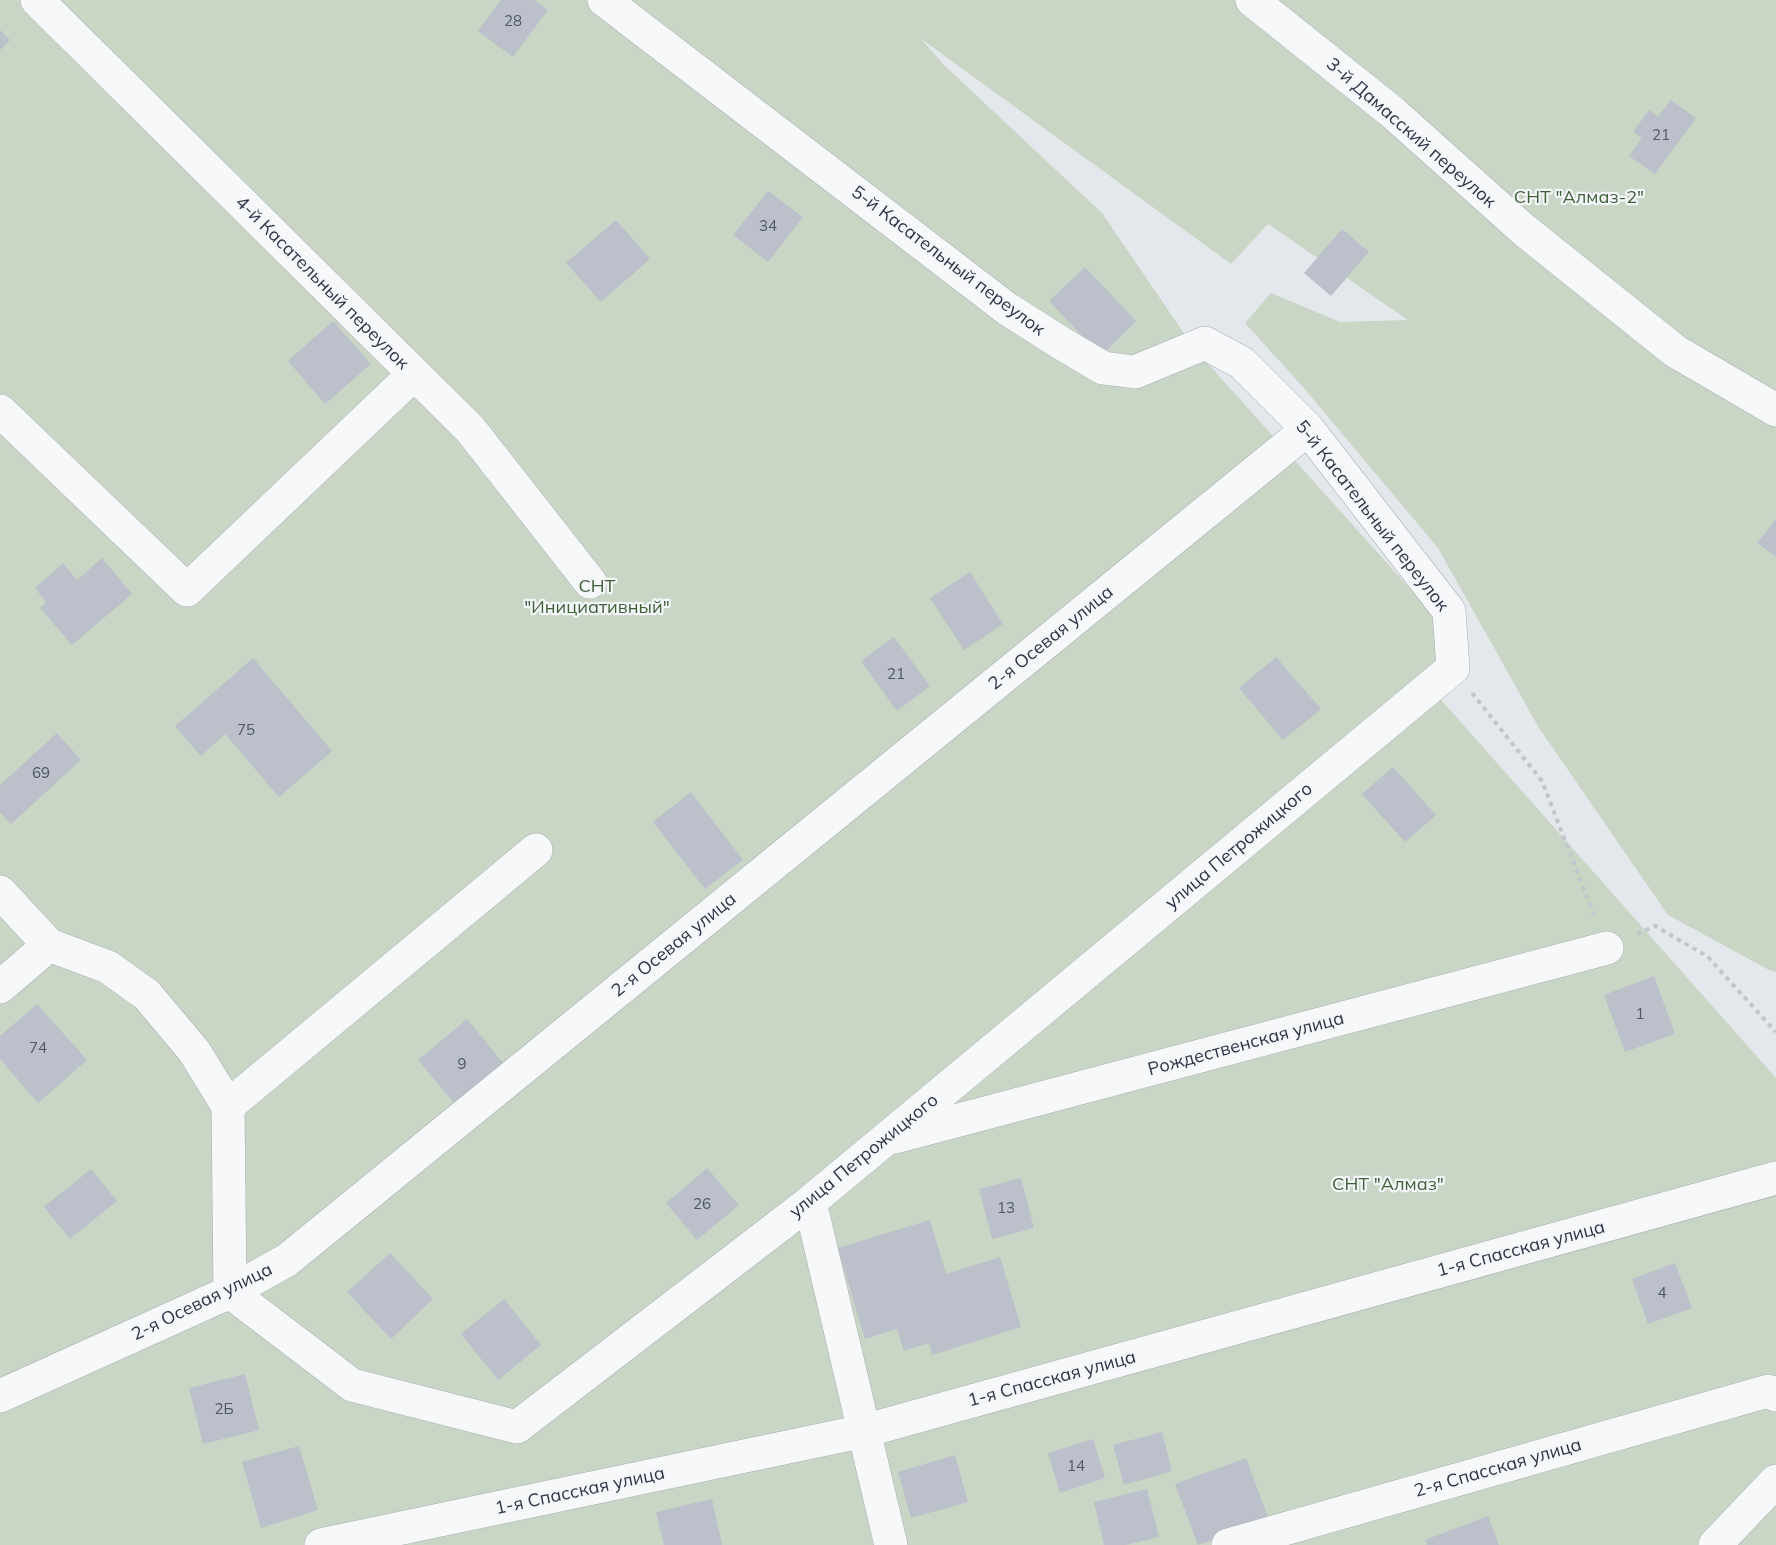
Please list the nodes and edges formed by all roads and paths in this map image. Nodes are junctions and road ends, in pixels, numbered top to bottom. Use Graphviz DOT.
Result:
graph roads {
  1 [pos="37,0"];
  2 [pos="604,0"];
  3 [pos="1252,0"];
  4 [pos="414,374"];
  5 [pos="1776,410"];
  6 [pos="0,411"];
  7 [pos="1308,429"];
  8 [pos="590,582"];
  9 [pos="1453,668"];
  10 [pos="536,850"];
  11 [pos="0,892"];
  12 [pos="48,945"];
  13 [pos="1607,948"];
  14 [pos="0,987"];
  15 [pos="1776,1032"];
  16 [pos="228,1106"];
  17 [pos="885,1140"];
  18 [pos="1776,1178"];
  19 [pos="810,1202"];
  20 [pos="230,1292"];
  21 [pos="1772,1393"];
  22 [pos="0,1396"];
  23 [pos="864,1431"];
  24 [pos="1776,1481"];
  25 [pos="321,1545"];
  26 [pos="891,1545"];
  27 [pos="1228,1545"];
  28 [pos="1715,1545"];
  1 -- 4 [label="street, 4-й Касательный переулок"];
  2 -- 7 [label="street, 5-й Касательный переулок"];
  3 -- 5 [label="street, 3-й Дамасский переулок"];
  4 -- 6 [label="street"];
  4 -- 8 [label="street, 4-й Касательный переулок"];
  7 -- 9 [label="street, 5-й Касательный переулок"];
  7 -- 20 [label="street, 2-я Осевая улица"];
  9 -- 13 [label="path"];
  9 -- 17 [label="street, улица Петрожицкого"];
  10 -- 16 [label="street"];
  11 -- 12 [label="street"];
  12 -- 14 [label="street"];
  12 -- 16 [label="street"];
  13 -- 15 [label="path"];
  13 -- 17 [label="street, Рождественская улица"];
  16 -- 20 [label="street"];
  17 -- 19 [label="street, улица Петрожицкого"];
  18 -- 23 [label="street, 1-я Спасская улица"];
  19 -- 20 [label="street, улица Петрожицкого"];
  19 -- 23 [label="street"];
  20 -- 22 [label="street, 2-я Осевая улица"];
  21 -- 27 [label="street, 2-я Спасская улица"];
  23 -- 25 [label="street, 1-я Спасская улица"];
  23 -- 26 [label="street"];
  24 -- 28 [label="street"];
}
